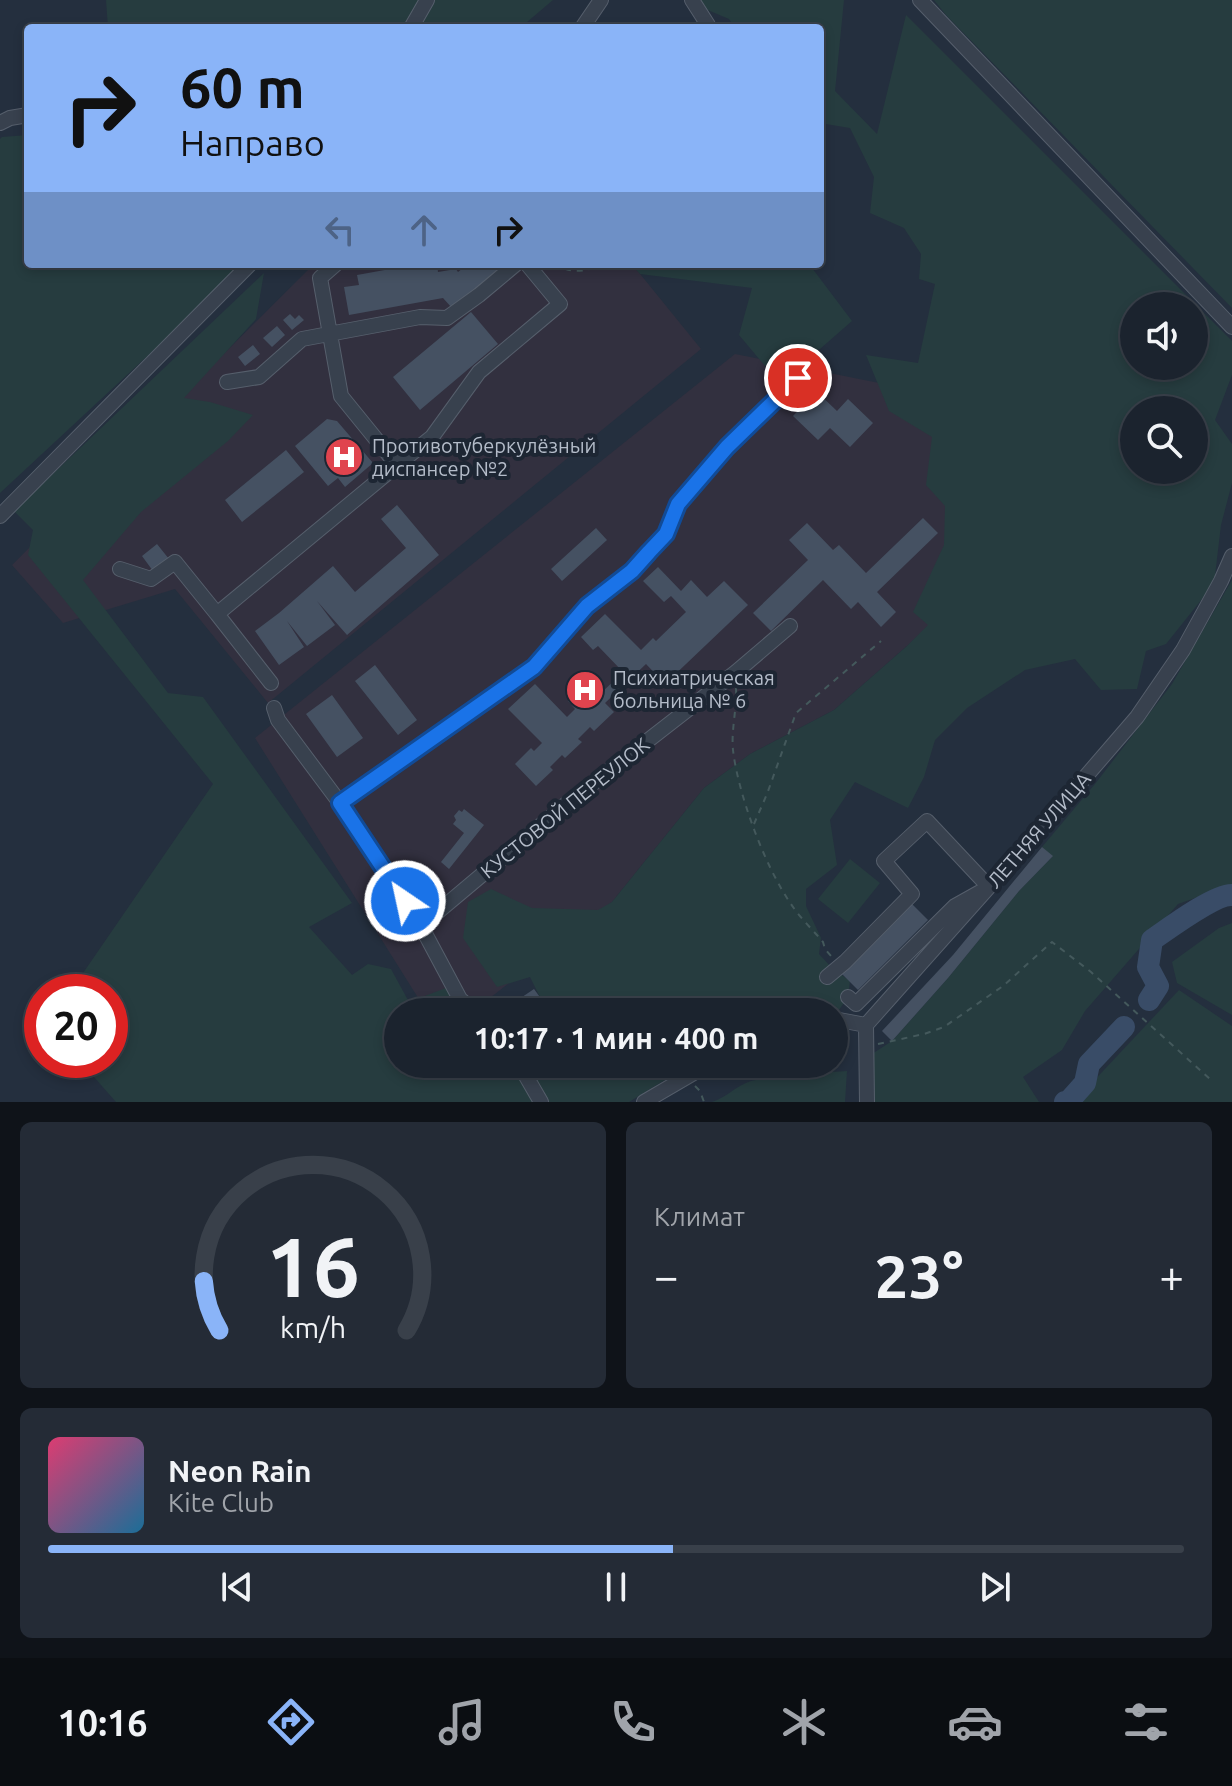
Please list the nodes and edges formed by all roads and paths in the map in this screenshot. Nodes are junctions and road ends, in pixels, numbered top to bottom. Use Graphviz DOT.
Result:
graph roads {
  1 [pos="427,0"];
  2 [pos="601,0"];
  3 [pos="692,0"];
  4 [pos="920,0"];
  5 [pos="413,24"];
  6 [pos="585,24"];
  7 [pos="707,24"];
  8 [pos="24,116"];
  9 [pos="0,123"];
  10 [pos="246,268"];
  11 [pos="331,268"];
  12 [pos="511,268"];
  13 [pos="530,268"];
  14 [pos="564,268"];
  15 [pos="593,268"];
  16 [pos="1232,327"];
  17 [pos="330,332"];
  18 [pos="798,378"];
  19 [pos="227,382"];
  20 [pos="397,465"];
  21 [pos="0,516"];
  22 [pos="1232,556"];
  23 [pos="120,569"];
  24 [pos="217,614"];
  25 [pos="790,626"];
  26 [pos="881,641"];
  27 [pos="736,672"];
  28 [pos="271,683"];
  29 [pos="274,708"];
  30 [pos="340,803"];
  31 [pos="753,825"];
  32 [pos="989,887"];
  33 [pos="421,926"];
  34 [pos="840,966"];
  35 [pos="827,977"];
  36 [pos="848,997"];
  37 [pos="459,998"];
  38 [pos="848,1022"];
  39 [pos="866,1025"];
  40 [pos="866,1047"];
  41 [pos="527,1078"];
  42 [pos="684,1078"];
  43 [pos="1210,1079"];
  44 [pos="541,1102"];
  45 [pos="644,1102"];
  46 [pos="704,1102"];
  47 [pos="867,1102"];
  1 -- 5 [label="street"];
  2 -- 6 [label="street"];
  3 -- 7 [label="street"];
  4 -- 16 [label="street"];
  8 -- 9 [label="street"];
  10 -- 21 [label="street"];
  11 -- 17 [label="street"];
  12 -- 17 [label="street"];
  13 -- 20 [label="street"];
  14 -- 15 [label="path"];
  17 -- 19 [label="street"];
  17 -- 20 [label="street"];
  18 -- 30 [label="street"];
  20 -- 24 [label="street"];
  22 -- 32 [label="street, ЛЕТНЯЯ УЛИЦА"];
  23 -- 24 [label="street"];
  24 -- 28 [label="street"];
  25 -- 27 [label="street, КУСТОВОЙ ПЕРЕУЛОК"];
  26 -- 31 [label="path"];
  27 -- 31 [label="path"];
  27 -- 33 [label="street, КУСТОВОЙ ПЕРЕУЛОК"];
  29 -- 30 [label="street"];
  30 -- 33 [label="street"];
  31 -- 34 [label="path"];
  32 -- 34 [label="street"];
  32 -- 36 [label="street"];
  32 -- 39 [label="street, ЛЕТНЯЯ УЛИЦА"];
  33 -- 37 [label="street"];
  34 -- 35 [label="street"];
  38 -- 39 [label="street"];
  39 -- 40 [label="street"];
  40 -- 43 [label="path"];
  40 -- 47 [label="street"];
  41 -- 44 [label="street"];
  42 -- 45 [label="street"];
  42 -- 46 [label="path"];
}
